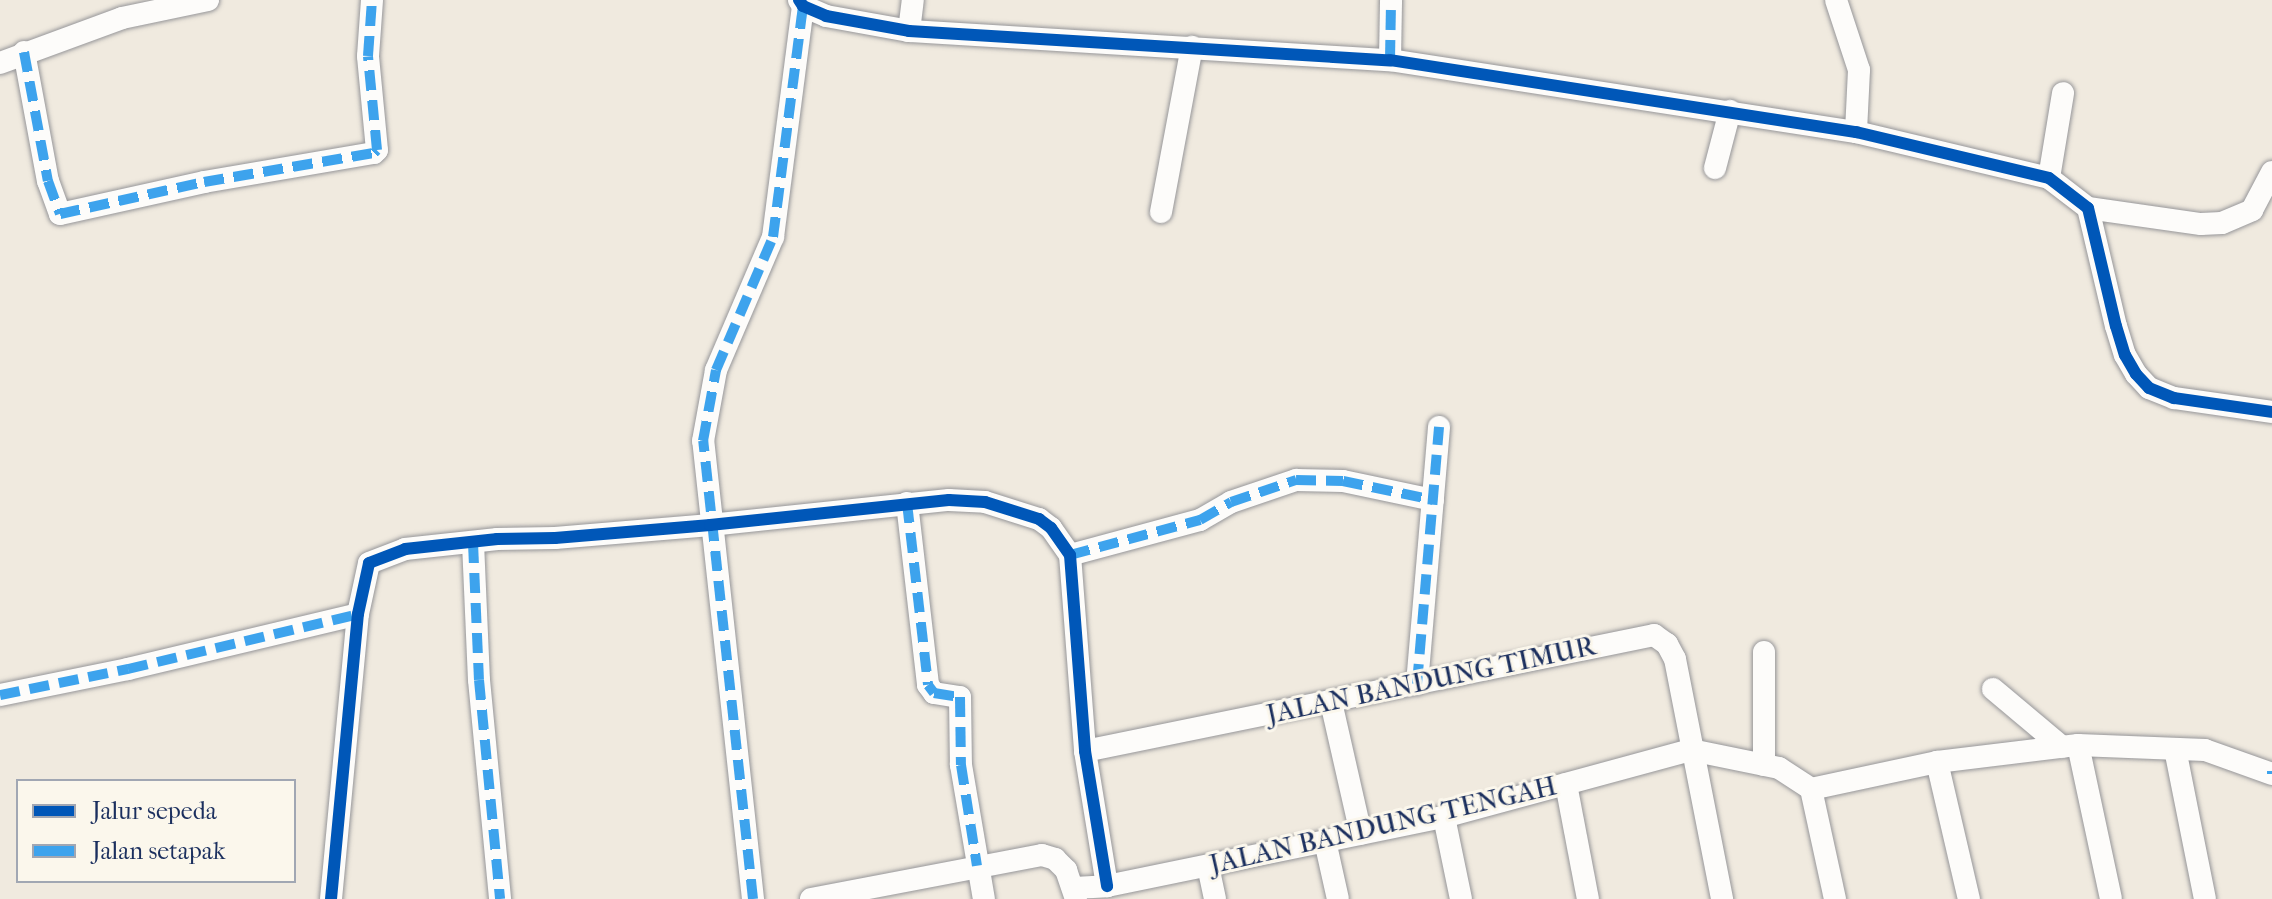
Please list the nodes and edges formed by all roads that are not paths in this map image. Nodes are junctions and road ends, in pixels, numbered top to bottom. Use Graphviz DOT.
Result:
graph roads {
  1 [pos="208,0"];
  2 [pos="372,0"];
  3 [pos="913,0"];
  4 [pos="1391,0"];
  5 [pos="1836,0"];
  6 [pos="801,3"];
  7 [pos="909,31"];
  8 [pos="1192,47"];
  9 [pos="24,52"];
  10 [pos="1390,60"];
  11 [pos="0,63"];
  12 [pos="2063,93"];
  13 [pos="1730,111"];
  14 [pos="1856,132"];
  15 [pos="1715,168"];
  16 [pos="2272,172"];
  17 [pos="2049,178"];
  18 [pos="2088,208"];
  19 [pos="1161,212"];
  20 [pos="2272,412"];
  21 [pos="1439,427"];
  22 [pos="1433,500"];
  23 [pos="907,503"];
  24 [pos="710,525"];
  25 [pos="473,543"];
  26 [pos="1070,555"];
  27 [pos="358,614"];
  28 [pos="1764,652"];
  29 [pos="1417,684"];
  30 [pos="1993,689"];
  31 [pos="0,695"];
  32 [pos="1331,702"];
  33 [pos="2070,746"];
  34 [pos="2175,749"];
  35 [pos="1691,750"];
  36 [pos="1085,751"];
  37 [pos="1937,762"];
  38 [pos="1764,765"];
  39 [pos="2272,773"];
  40 [pos="1566,784"];
  41 [pos="1811,789"];
  42 [pos="1444,817"];
  43 [pos="1361,834"];
  44 [pos="1325,841"];
  45 [pos="977,866"];
  46 [pos="1208,866"];
  47 [pos="1107,886"];
  48 [pos="903,890"];
  49 [pos="1075,894"];
  50 [pos="822,898"];
  51 [pos="331,899"];
  52 [pos="500,899"];
  53 [pos="753,899"];
  54 [pos="984,899"];
  55 [pos="1215,899"];
  56 [pos="1338,899"];
  57 [pos="1461,899"];
  58 [pos="1588,899"];
  59 [pos="1722,899"];
  60 [pos="1835,899"];
  61 [pos="1969,899"];
  62 [pos="2111,899"];
  63 [pos="2205,899"];
  1 -- 9 [label="street"];
  2 -- 9 [label="street"];
  3 -- 7 [label="street"];
  4 -- 10 [label="street"];
  5 -- 14 [label="street"];
  6 -- 7 [label="street"];
  6 -- 24 [label="street"];
  7 -- 8 [label="street"];
  8 -- 10 [label="street"];
  8 -- 19 [label="street"];
  9 -- 11 [label="street"];
  10 -- 13 [label="street"];
  12 -- 17 [label="street"];
  13 -- 14 [label="street"];
  13 -- 15 [label="street"];
  14 -- 17 [label="street"];
  16 -- 18 [label="street"];
  17 -- 18 [label="street"];
  18 -- 20 [label="street"];
  21 -- 22 [label="street"];
  22 -- 26 [label="street"];
  22 -- 29 [label="street"];
  23 -- 24 [label="street"];
  23 -- 26 [label="street"];
  23 -- 45 [label="street"];
  24 -- 25 [label="street"];
  24 -- 53 [label="street"];
  25 -- 27 [label="street"];
  25 -- 52 [label="street"];
  26 -- 36 [label="street"];
  27 -- 31 [label="street"];
  27 -- 51 [label="street"];
  28 -- 38 [label="street"];
  29 -- 32 [label="street, JALAN BANDUNG TIMUR"];
  29 -- 35 [label="street, JALAN BANDUNG TIMUR"];
  30 -- 33 [label="street"];
  32 -- 36 [label="street, JALAN BANDUNG TIMUR"];
  32 -- 43 [label="street"];
  33 -- 34 [label="street"];
  33 -- 37 [label="street"];
  33 -- 62 [label="street"];
  34 -- 39 [label="street"];
  34 -- 63 [label="street"];
  35 -- 38 [label="street"];
  35 -- 40 [label="street, JALAN BANDUNG TENGAH"];
  35 -- 59 [label="street"];
  36 -- 47 [label="street"];
  37 -- 41 [label="street"];
  37 -- 61 [label="street"];
  38 -- 41 [label="street"];
  40 -- 42 [label="street, JALAN BANDUNG TENGAH"];
  40 -- 58 [label="street"];
  41 -- 60 [label="street"];
  42 -- 43 [label="street, JALAN BANDUNG TENGAH"];
  42 -- 57 [label="street"];
  43 -- 44 [label="street, JALAN BANDUNG TENGAH"];
  44 -- 46 [label="street, JALAN BANDUNG TENGAH"];
  44 -- 56 [label="street"];
  45 -- 48 [label="street"];
  45 -- 49 [label="street"];
  45 -- 54 [label="street"];
  46 -- 47 [label="street, JALAN BANDUNG TENGAH"];
  46 -- 55 [label="street"];
  47 -- 49 [label="street, JALAN BANDUNG TENGAH"];
  48 -- 50 [label="street"];
}
